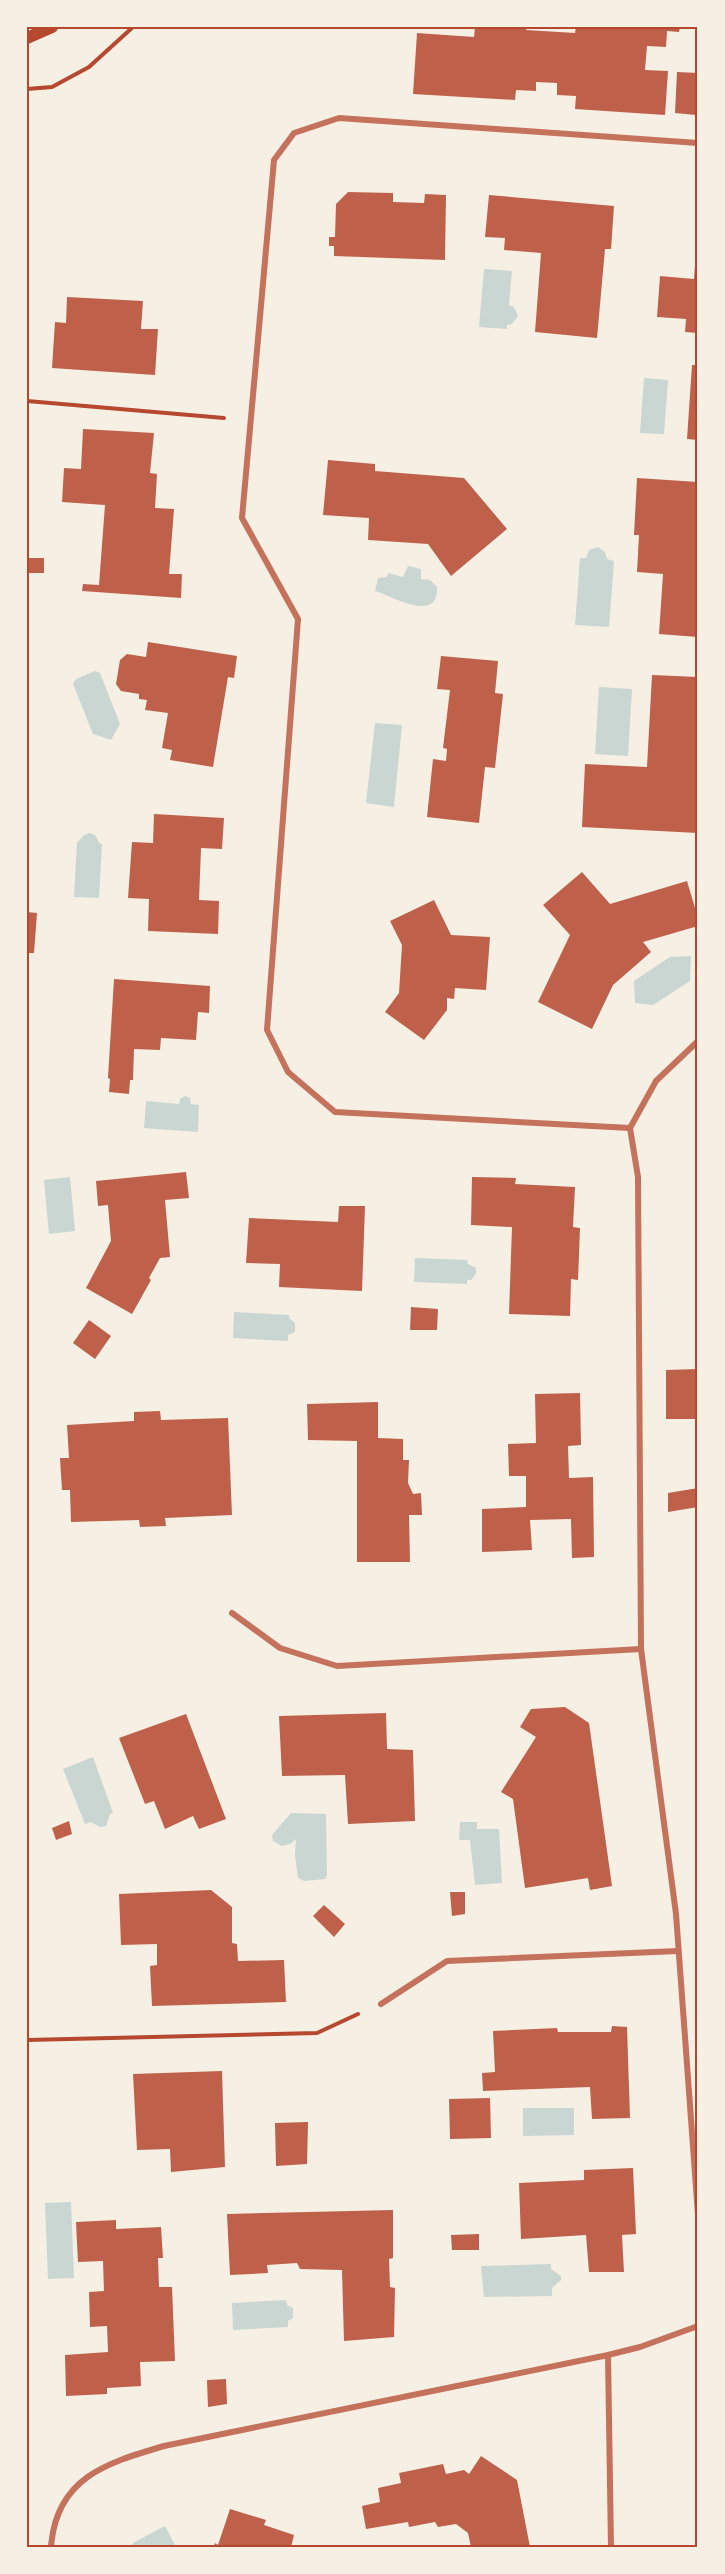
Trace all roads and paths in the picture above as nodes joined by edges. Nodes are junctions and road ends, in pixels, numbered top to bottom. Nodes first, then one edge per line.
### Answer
1 (52, 27) edge
2 (133, 27) edge
3 (27, 38) edge
4 (27, 88) edge
5 (698, 144) edge
6 (27, 401) edge
7 (250, 420) junction
8 (698, 1041) edge
9 (630, 1128) junction
10 (232, 1613) dead end
11 (641, 1649) junction
12 (678, 1951) junction
13 (381, 2004) joint
14 (27, 2040) edge
15 (698, 2215) edge
16 (698, 2326) edge
17 (608, 2355) junction
18 (51, 2547) edge
19 (611, 2547) edge

1 - 3 main road
2 - 4 path
5 - 7 street
6 - 7 path
7 - 9 street
8 - 9 street
9 - 11 street
10 - 11 street
11 - 12 street
12 - 13 street
12 - 15 street
13 - 14 path
16 - 17 street
17 - 18 street
17 - 19 street

